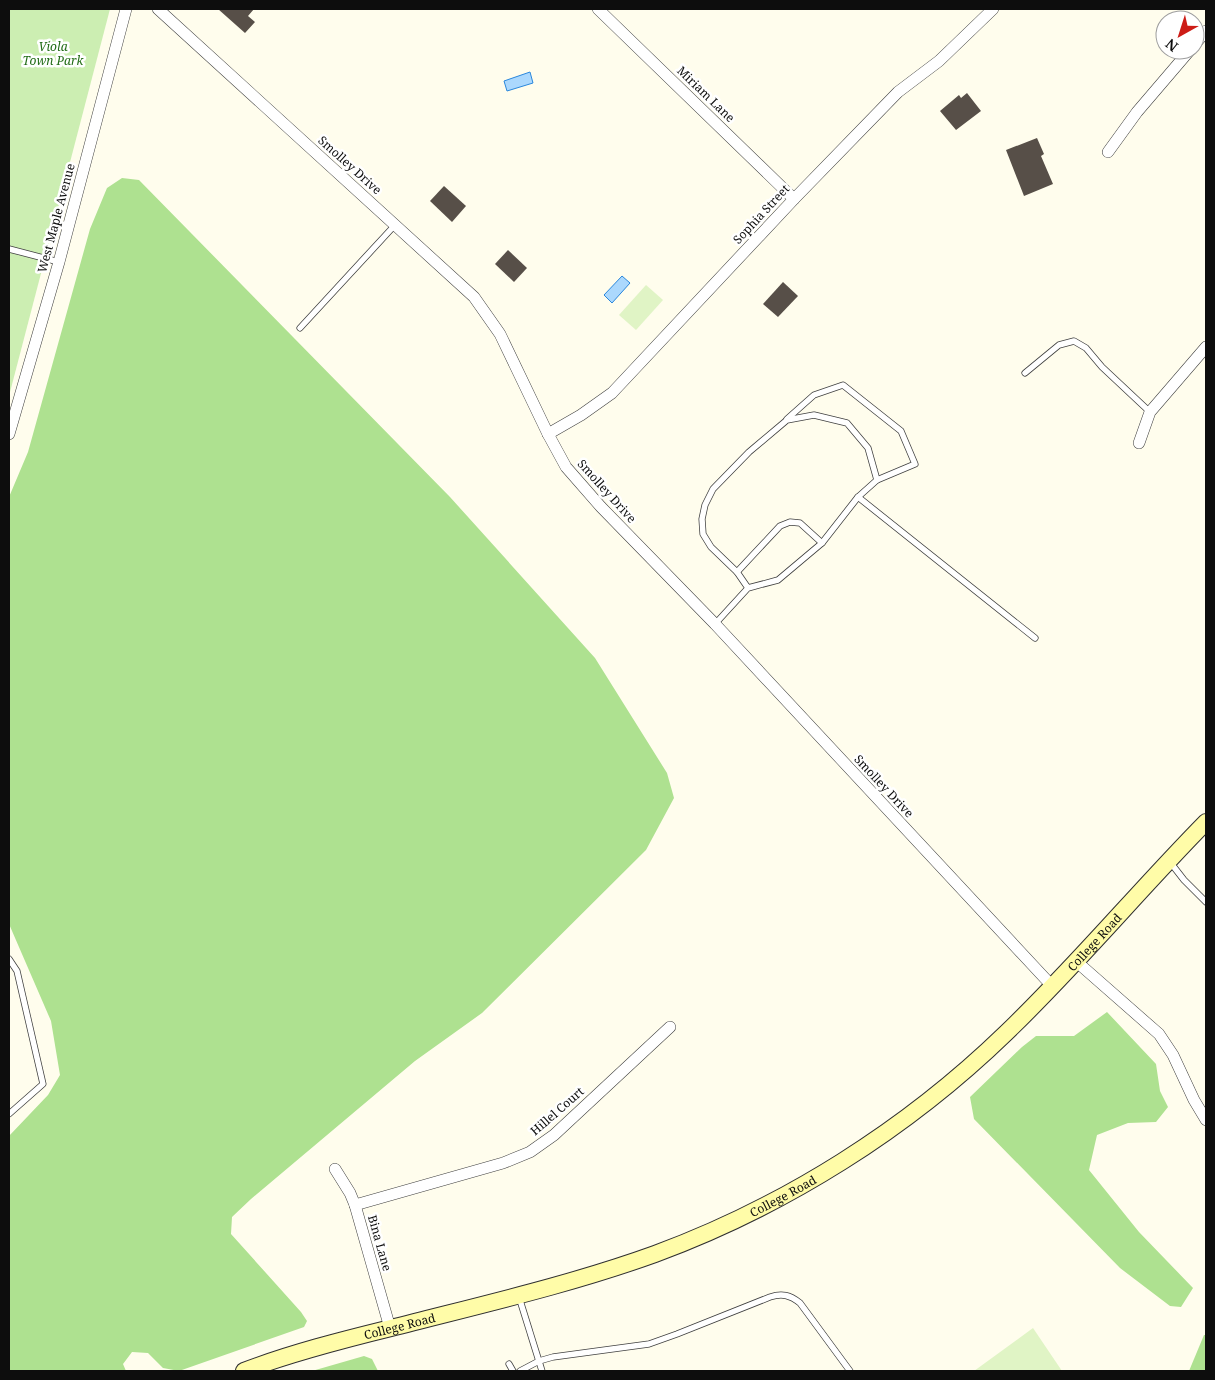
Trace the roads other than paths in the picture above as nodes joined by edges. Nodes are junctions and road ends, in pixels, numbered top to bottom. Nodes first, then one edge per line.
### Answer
1 (126, 9) edge
2 (158, 9) edge
3 (598, 9) edge
4 (994, 9) edge
5 (1181, 60) edge
6 (1108, 152) dead end
7 (794, 199) junction
8 (395, 225) junction
9 (9, 249) edge
10 (59, 262) junction
11 (300, 328) dead end
12 (1206, 347) edge
13 (1025, 373) dead end
14 (1150, 412) junction
15 (787, 420) junction
16 (9, 434) edge
17 (548, 434) junction
18 (1140, 443) dead end
19 (877, 480) junction
20 (858, 497) junction
21 (822, 542) junction
22 (737, 572) junction
23 (748, 588) junction
24 (715, 624) junction
25 (1035, 638) dead end
26 (1206, 822) edge
27 (1168, 860) junction
28 (1206, 902) edge
29 (9, 959) edge
30 (1076, 962) junction
31 (1052, 987) junction
32 (670, 1027) dead end
33 (9, 1114) edge
34 (1206, 1120) edge
35 (335, 1169) dead end
36 (354, 1205) junction
37 (519, 1295) junction
38 (390, 1328) junction
39 (539, 1361) junction
40 (509, 1364) dead end
41 (244, 1371) edge
42 (513, 1371) edge
43 (520, 1371) edge
44 (542, 1371) edge
45 (850, 1371) edge

1 - 10 street, West Maple Avenue
2 - 8 street, Smolley Drive
3 - 7 street, Miriam Lane
4 - 7 street, Sophia Street
5 - 6 street
7 - 17 street, Sophia Street
8 - 11 lane
8 - 17 street, Smolley Drive
9 - 10 lane
10 - 16 street, West Maple Avenue
12 - 14 street
13 - 14 lane
14 - 18 street
15 - 19 lane
15 - 19 lane
15 - 22 lane
17 - 24 street, Smolley Drive
19 - 20 lane
20 - 21 lane
20 - 25 lane
21 - 22 lane
21 - 23 lane
22 - 23 lane
23 - 24 lane
24 - 31 street, Smolley Drive
26 - 27 street, College Road
27 - 28 lane
27 - 30 street, College Road
29 - 33 lane
30 - 31 street, College Road
30 - 34 street
31 - 37 street, College Road
32 - 36 street, Hillel Court
35 - 36 street, Bina Lane
36 - 38 street, Bina Lane
37 - 38 street, College Road
37 - 39 lane
38 - 41 street, College Road
39 - 43 lane
39 - 44 lane
39 - 45 lane
40 - 42 lane

